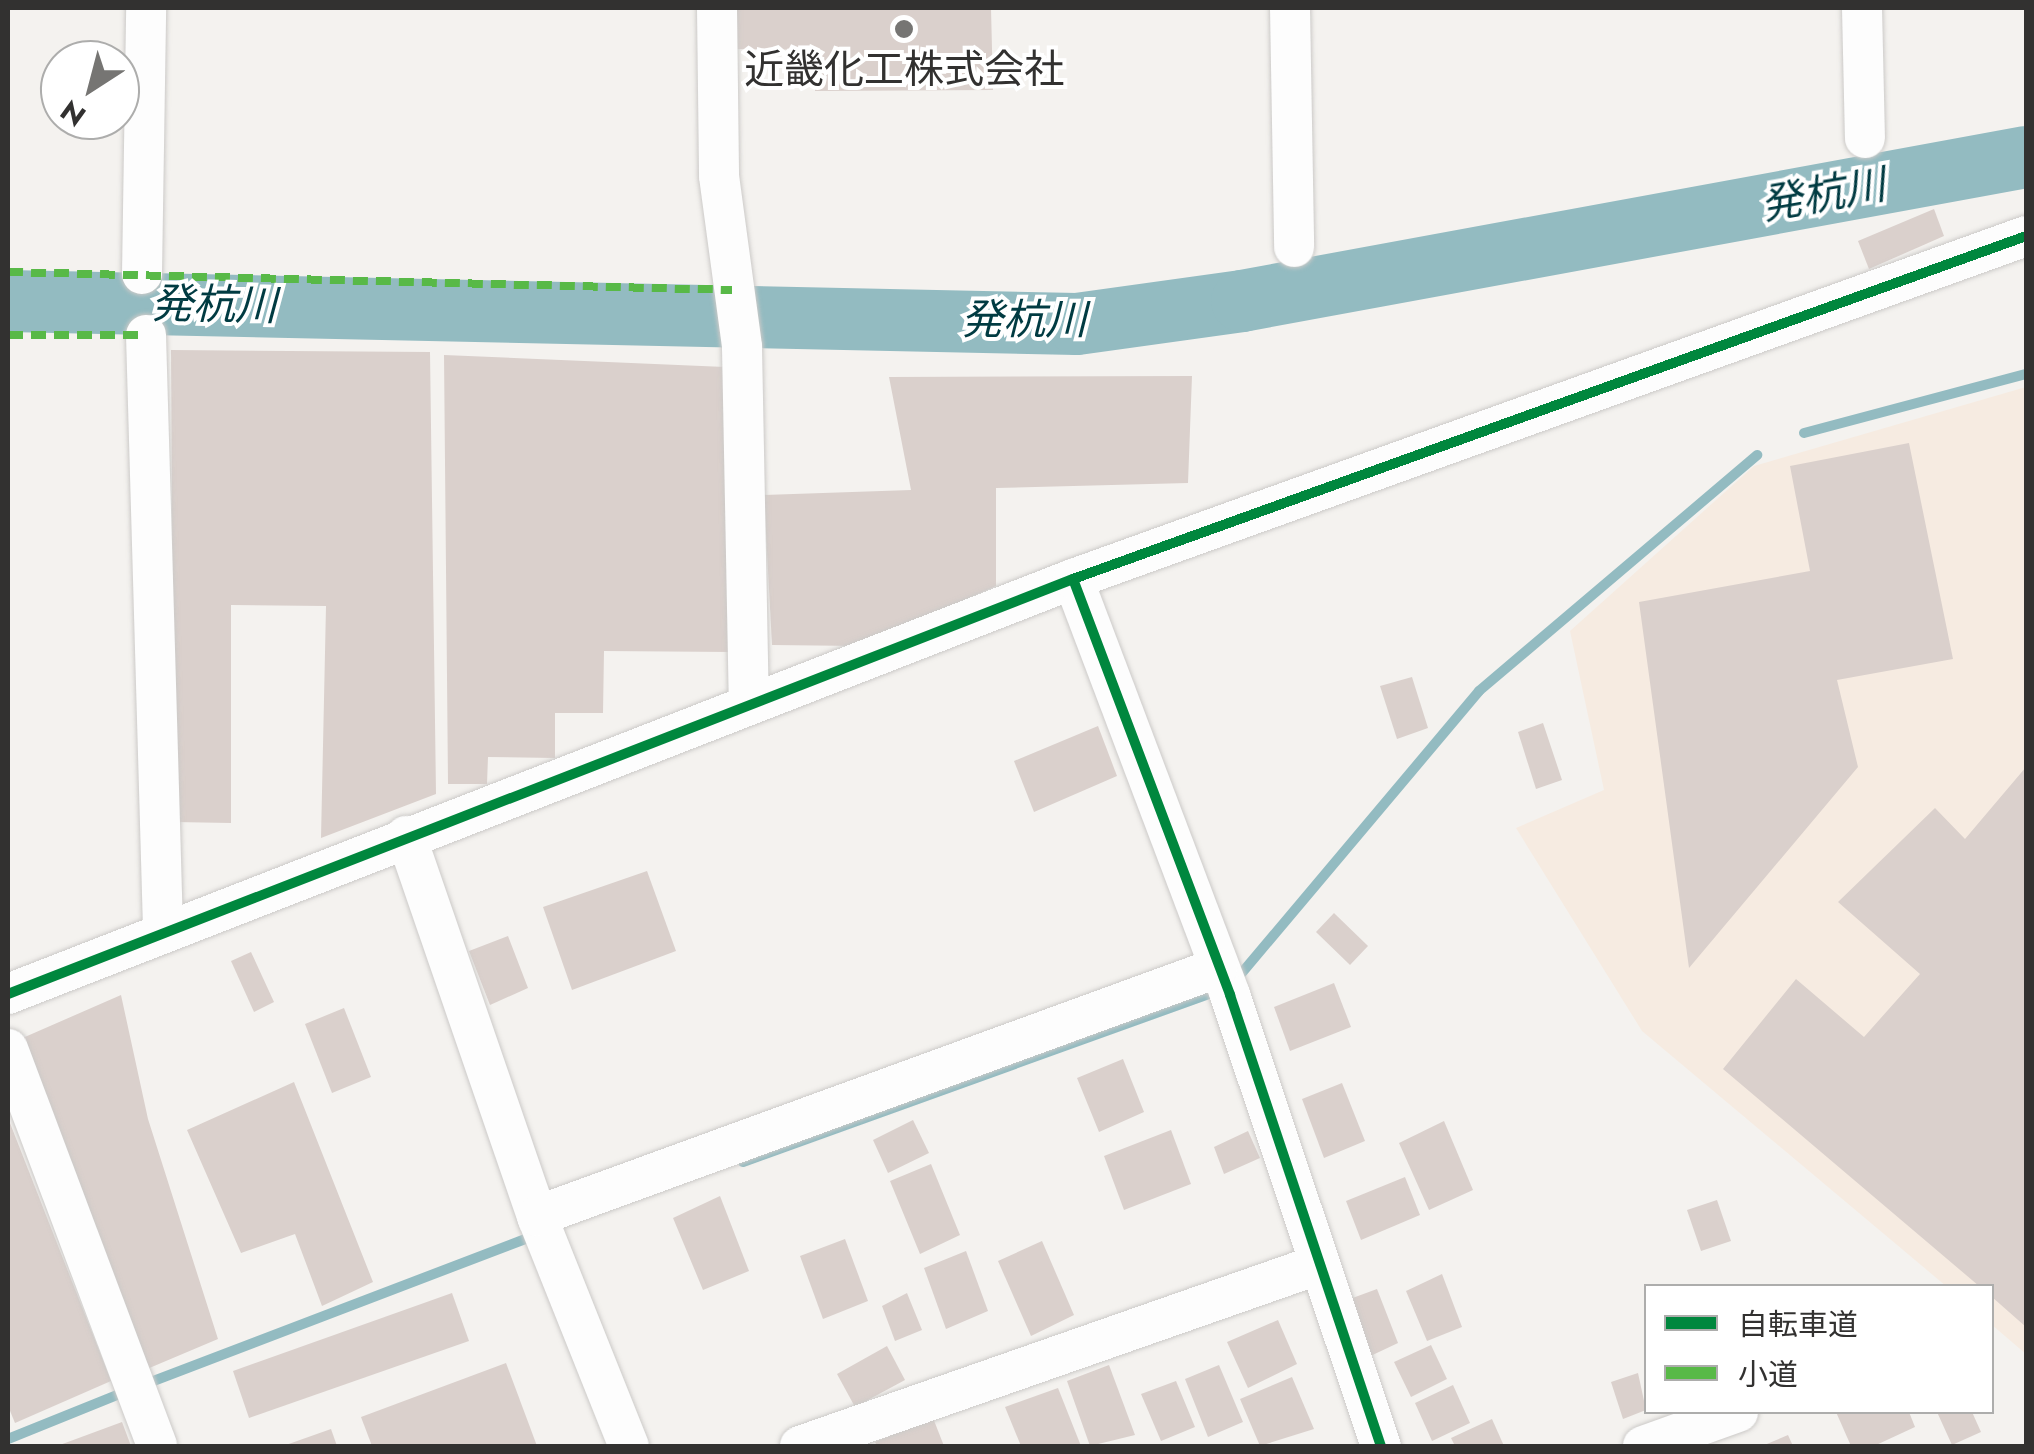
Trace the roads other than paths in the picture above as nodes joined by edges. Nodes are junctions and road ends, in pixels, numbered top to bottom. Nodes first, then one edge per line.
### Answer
1 (146, 8) edge
2 (717, 8) edge
3 (1290, 8) edge
4 (1862, 8) edge
5 (1865, 138) dead end
6 (2026, 236) edge
7 (1294, 247) dead end
8 (142, 274) dead end
9 (146, 335) dead end
10 (1073, 579) junction
11 (749, 704) junction
12 (406, 836) junction
13 (163, 930) junction
14 (1224, 982) junction
15 (8, 994) edge
16 (8, 1049) edge
17 (541, 1228) junction
18 (1320, 1264) junction
19 (1732, 1414) edge
20 (856, 1437) edge
21 (158, 1446) edge
22 (629, 1446) edge
23 (800, 1446) edge
24 (1381, 1446) edge
25 (1643, 1446) edge

1 - 8 street
2 - 11 street
3 - 7 street
4 - 5 street
6 - 10 street
9 - 13 street
10 - 11 street
10 - 14 street
11 - 12 street
12 - 13 street
12 - 17 street
13 - 15 street
14 - 17 street
14 - 18 street
16 - 21 street
17 - 22 street
18 - 20 street
18 - 24 street
19 - 25 street
20 - 23 street

